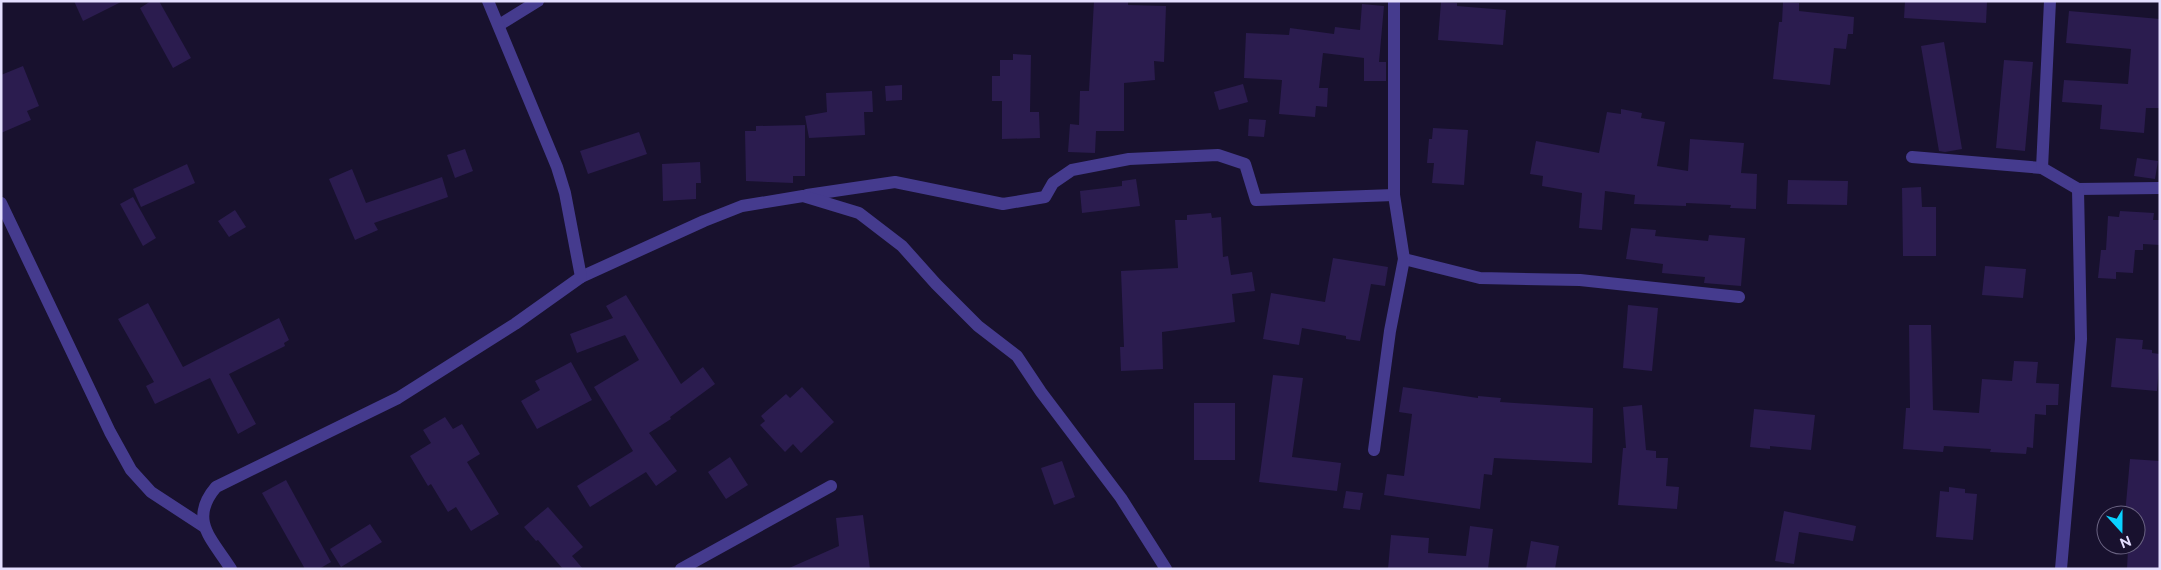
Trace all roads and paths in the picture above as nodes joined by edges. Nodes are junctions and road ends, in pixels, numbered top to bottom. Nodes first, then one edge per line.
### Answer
1 (488, 1) edge
2 (538, 1) edge
3 (1394, 1) edge
4 (2050, 1) edge
5 (499, 25) junction
6 (1912, 157) dead end
7 (2042, 168) junction
8 (2160, 188) edge
9 (2078, 189) junction
10 (1394, 195) junction
11 (802, 196) junction
12 (1, 203) edge
13 (1404, 258) junction
14 (580, 277) junction
15 (1739, 296) dead end
16 (1374, 450) dead end
17 (831, 486) dead end
18 (203, 526) junction
19 (231, 569) edge
20 (681, 569) edge
21 (1166, 569) edge
22 (2061, 569) edge

1 - 5 street
2 - 5 street
3 - 10 street
4 - 7 street
5 - 14 street
6 - 7 street
7 - 9 street
8 - 9 street
9 - 22 street
10 - 11 street
10 - 13 street
11 - 14 street
11 - 21 street
12 - 18 street
13 - 15 street
13 - 16 street
14 - 18 street
17 - 20 street
18 - 19 street

